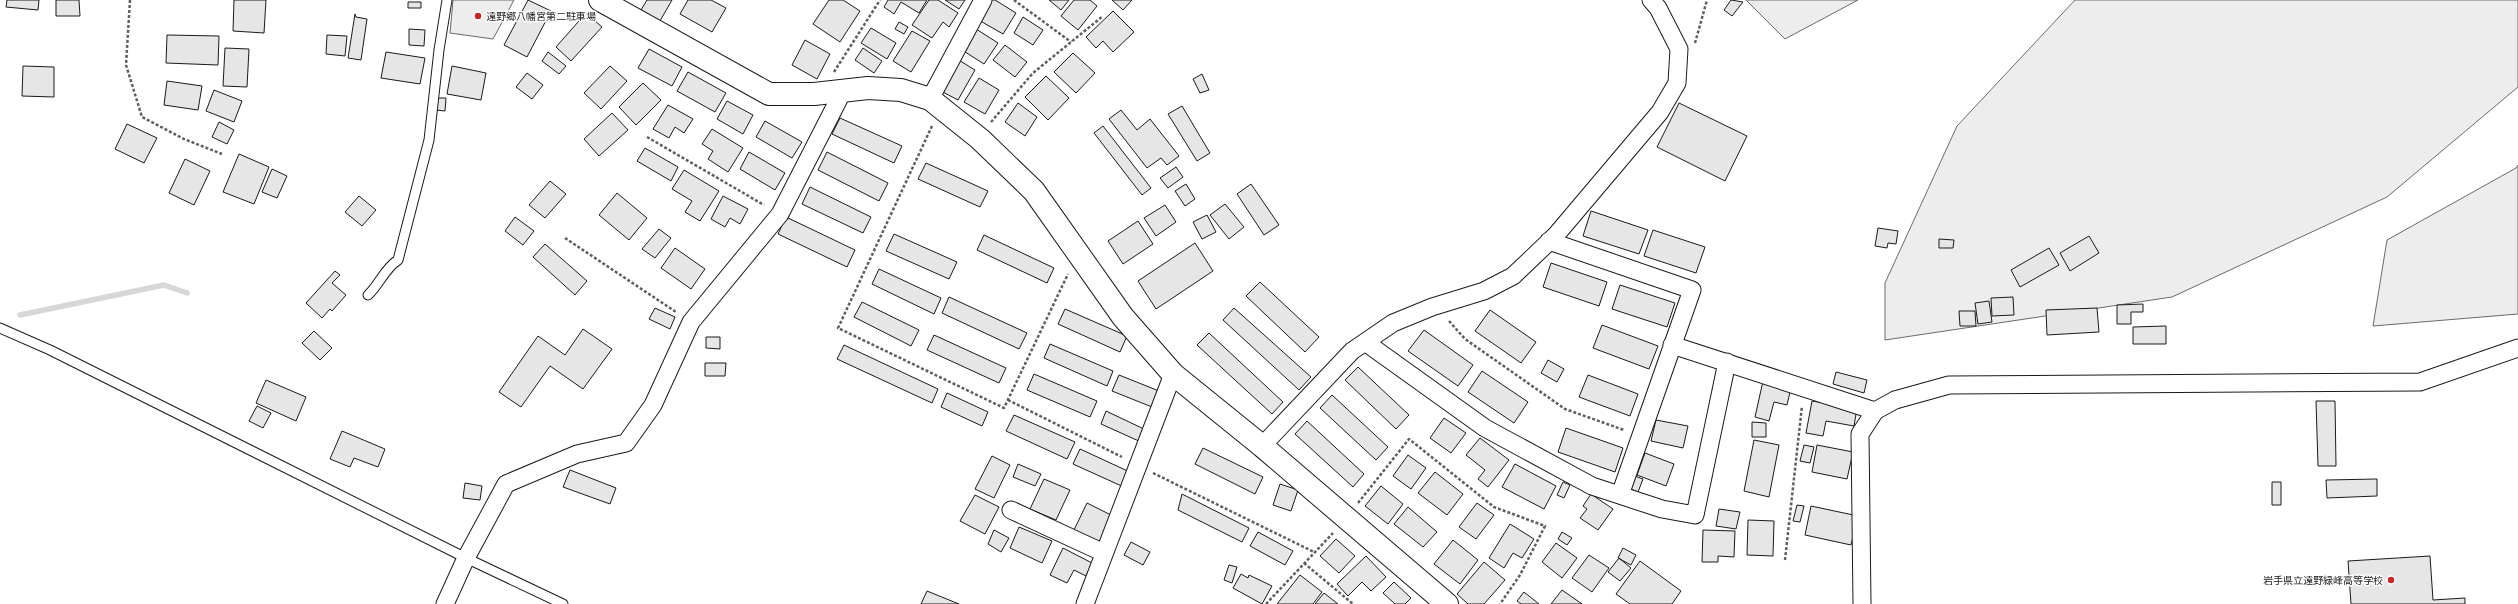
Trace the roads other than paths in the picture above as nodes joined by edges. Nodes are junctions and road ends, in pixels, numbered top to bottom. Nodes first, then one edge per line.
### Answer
1 (447, 0) edge
2 (600, 0) edge
3 (983, 0) edge
4 (1650, 0) edge
5 (844, 89) junction
6 (935, 103) junction
7 (1549, 241) junction
8 (368, 295) dead end
9 (0, 328) edge
10 (1365, 342) junction
11 (1672, 345) junction
12 (2518, 348) edge
13 (1727, 362) junction
14 (1173, 374) junction
15 (1875, 411) junction
16 (1262, 446) junction
17 (1620, 495) junction
18 (1012, 510) dead end
19 (1104, 553) junction
20 (466, 558) junction
21 (445, 604) edge
22 (563, 604) edge
23 (1085, 604) edge
24 (1447, 604) edge
25 (1862, 604) edge

1 - 8 lane
2 - 5 street
3 - 6 street
4 - 7 street
5 - 6 street
5 - 20 street
6 - 14 street
7 - 10 street
7 - 11 street
9 - 20 lane
10 - 16 street
10 - 17 street
11 - 13 street
11 - 17 street
12 - 15 street
13 - 15 street
13 - 17 street
14 - 16 street
14 - 19 street
15 - 25 street
16 - 24 street
18 - 19 street
19 - 23 street
20 - 21 street
20 - 22 lane

